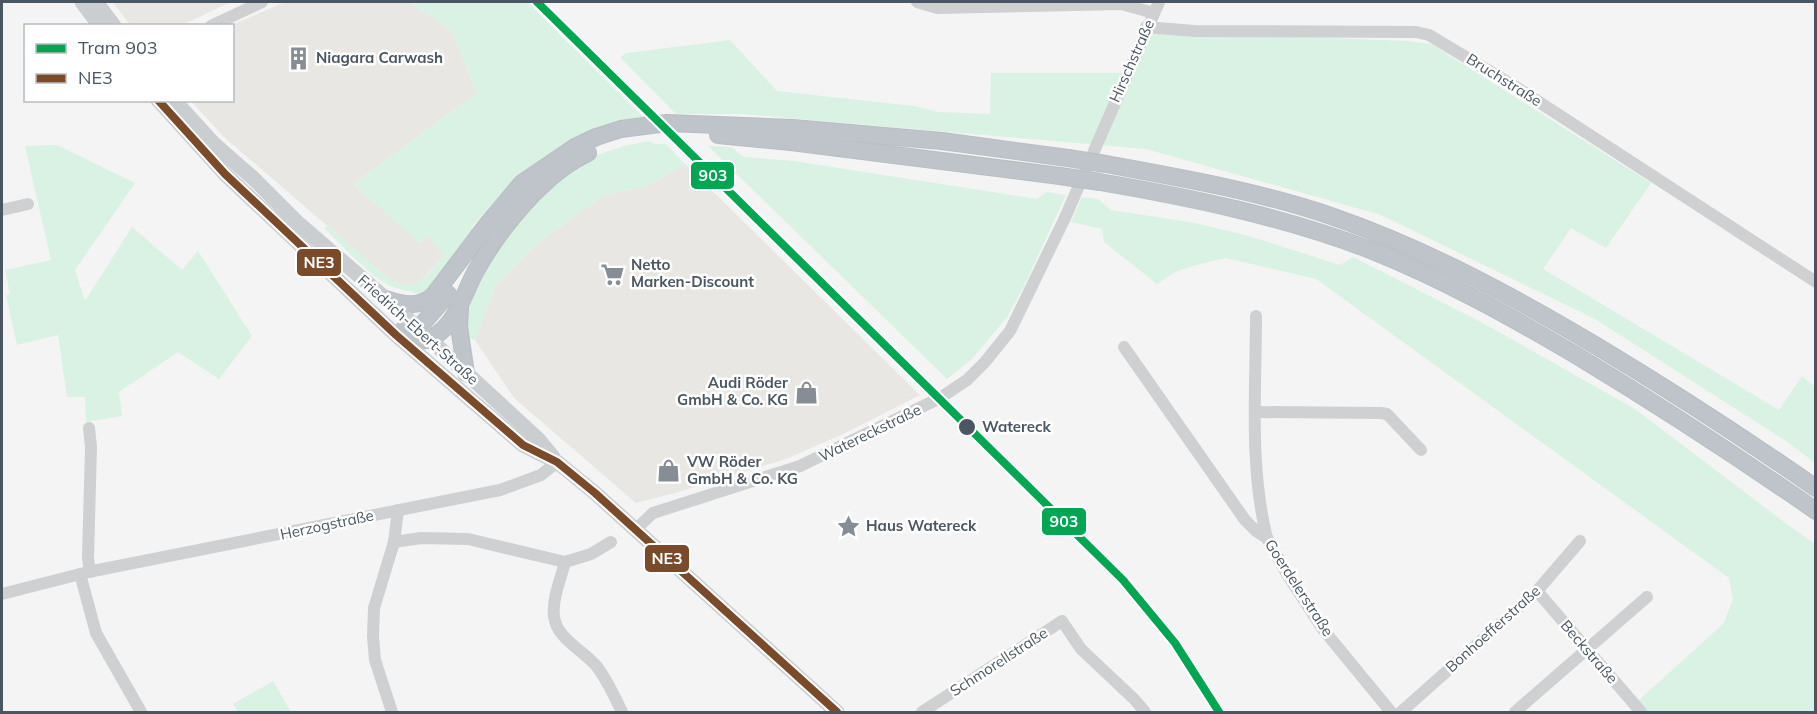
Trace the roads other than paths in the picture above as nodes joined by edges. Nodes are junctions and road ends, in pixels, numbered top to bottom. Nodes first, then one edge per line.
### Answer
1 (82, 2) edge
2 (96, 2) edge
3 (262, 2) edge
4 (917, 2) edge
5 (1156, 7) edge
6 (98, 24) edge
7 (112, 24) edge
8 (215, 24) edge
9 (1146, 27) junction
10 (160, 102) edge
11 (176, 102) edge
12 (1104, 125) joint
13 (696, 128) junction
14 (646, 130) junction
15 (557, 158) junction
16 (233, 182) junction
17 (28, 204) dead end
18 (2, 210) edge
19 (1815, 282) edge
20 (386, 299) junction
21 (460, 304) junction
22 (1256, 316) dead end
23 (416, 337) junction
24 (1124, 347) dead end
25 (466, 373) junction
26 (1255, 412) junction
27 (89, 428) dead end
28 (1421, 450) dead end
29 (557, 462) junction
30 (1815, 488) edge
31 (398, 510) junction
32 (1815, 511) edge
33 (636, 529) junction
34 (1267, 538) junction
35 (1580, 541) dead end
36 (394, 542) junction
37 (611, 542) dead end
38 (565, 562) junction
39 (85, 573) junction
40 (1537, 591) junction
41 (2, 594) edge
42 (1647, 597) dead end
43 (1587, 649) junction
44 (1638, 711) edge
45 (141, 712) edge
46 (392, 712) edge
47 (622, 712) edge
48 (837, 712) edge
49 (922, 712) edge
50 (1145, 712) edge
51 (1391, 712) edge
52 (1401, 712) edge
53 (1515, 712) edge

1 - 6 main road
2 - 7 main road
3 - 8 street
4 - 5 street
5 - 9 street, Hirschstraße
9 - 12 street, Hirschstraße
9 - 19 street, Bruchstraße
10 - 16 main road, Friedrich-Ebert-Straße
11 - 20 main road, Friedrich-Ebert-Straße
12 - 33 street, Watereckstraße
13 - 14 highway
13 - 30 highway, bridge
13 - 32 highway, bridge
14 - 15 highway
14 - 21 highway
15 - 20 highway
15 - 23 highway
16 - 23 main road, Friedrich-Ebert-Straße
16 - 23 main road, Friedrich-Ebert-Straße
17 - 18 street
20 - 23 main road, Friedrich-Ebert-Straße
21 - 23 highway
21 - 25 highway
22 - 26 street
23 - 25 main road, Friedrich-Ebert-Straße
23 - 29 main road, Friedrich-Ebert-Straße
24 - 34 street, Goerdelerstraße
25 - 29 main road, Friedrich-Ebert-Straße
26 - 28 street
26 - 34 street
27 - 39 street
29 - 31 street, Herzogstraße
29 - 33 main road, Friedrich-Ebert-Straße
31 - 36 street
31 - 39 street, Herzogstraße
33 - 48 main road, Friedrich-Ebert-Straße
34 - 51 street, Goerdelerstraße
35 - 40 street, Bonhoefferstraße
36 - 38 street
36 - 46 street
37 - 38 street
38 - 47 street
39 - 41 street, Herzogstraße
39 - 45 street
40 - 43 street, Beckstraße
40 - 52 street, Bonhoefferstraße
42 - 43 street
43 - 44 street, Beckstraße
43 - 53 street
49 - 50 street, Schmorellstraße

